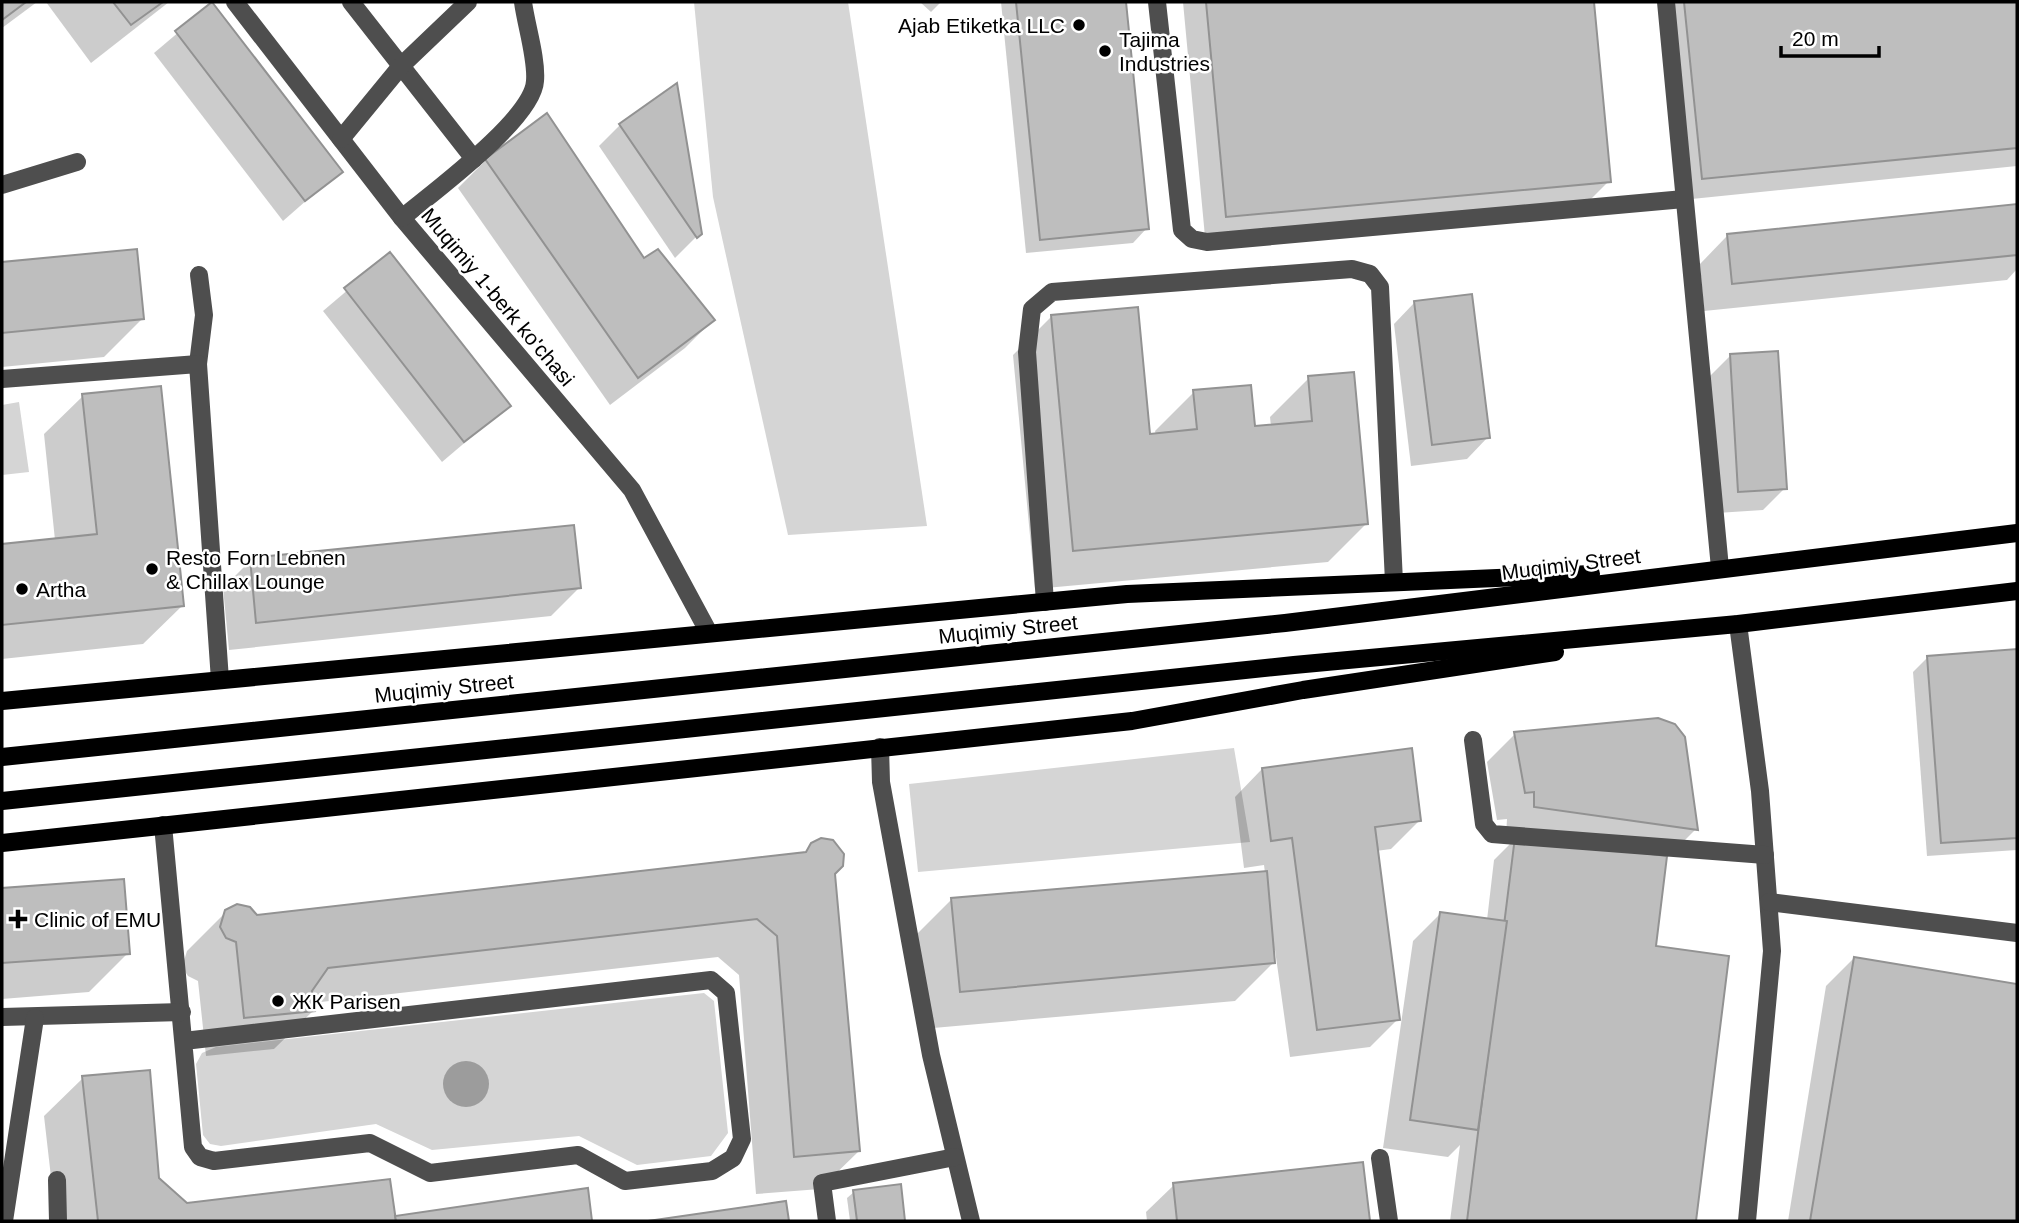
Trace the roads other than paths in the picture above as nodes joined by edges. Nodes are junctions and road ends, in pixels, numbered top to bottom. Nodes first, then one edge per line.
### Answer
1 (235, 2) edge
2 (351, 2) edge
3 (468, 2) edge
4 (523, 2) edge
5 (1157, 2) edge
6 (1665, 2) edge
7 (401, 66) junction
8 (341, 139) junction
9 (474, 159) junction
10 (77, 162) dead end
11 (2, 185) edge
12 (1684, 199) junction
13 (402, 218) junction
14 (199, 275) dead end
15 (198, 364) junction
16 (2, 379) edge
17 (2017, 533) edge
18 (1720, 568) junction
19 (1394, 582) junction
20 (2017, 591) edge
21 (1045, 602) junction
22 (1738, 624) junction
23 (709, 633) junction
24 (220, 680) junction
25 (2, 701) edge
26 (1473, 740) dead end
27 (880, 747) junction
28 (2, 757) edge
29 (2, 801) edge
30 (163, 825) junction
31 (2, 843) edge
32 (1765, 855) junction
33 (1769, 902) junction
34 (2017, 933) edge
35 (182, 1012) junction
36 (2, 1017) edge
37 (35, 1018) junction
38 (184, 1041) junction
39 (955, 1157) junction
40 (1380, 1158) dead end
41 (57, 1180) dead end
42 (4, 1221) edge
43 (58, 1221) edge
44 (827, 1221) edge
45 (971, 1221) edge
46 (1389, 1221) edge
47 (1747, 1221) edge

1 - 8 lane, Muqimiy 1-berk ko'chasi
2 - 7 lane
3 - 7 lane
4 - 9 lane
5 - 12 lane
6 - 12 lane
7 - 8 lane
7 - 9 lane
8 - 13 lane, Muqimiy 1-berk ko'chasi
9 - 13 lane
10 - 11 lane
12 - 18 lane
13 - 23 lane, Muqimiy 1-berk ko'chasi
14 - 15 lane
15 - 16 lane
15 - 24 lane
17 - 18 main road, Muqimiy Street
18 - 19 main road
18 - 28 main road, Muqimiy Street
19 - 21 main road
19 - 21 lane
20 - 22 main road
21 - 23 main road
22 - 27 main road
22 - 29 main road
22 - 32 lane
23 - 24 main road
24 - 25 main road
26 - 32 lane
27 - 30 main road
27 - 39 lane
30 - 31 main road
30 - 35 lane
32 - 33 lane
33 - 34 lane
33 - 47 lane
35 - 37 lane
35 - 38 lane
36 - 37 lane
37 - 42 lane
38 - 38 lane
39 - 44 lane
39 - 45 lane
40 - 46 lane
41 - 43 lane

